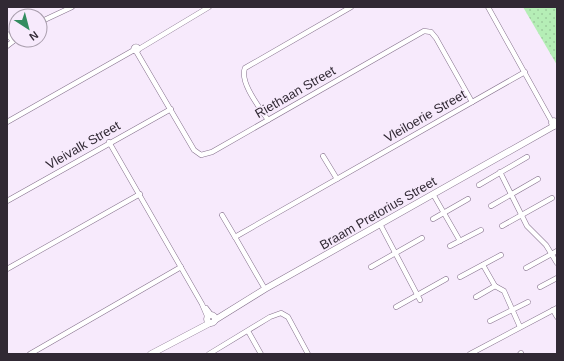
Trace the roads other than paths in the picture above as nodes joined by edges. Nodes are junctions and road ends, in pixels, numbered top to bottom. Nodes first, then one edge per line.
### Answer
1 (72, 7) edge
2 (209, 7) edge
3 (351, 7) edge
4 (488, 7) edge
5 (48, 18) edge
6 (136, 49) junction
7 (524, 72) junction
8 (472, 102) junction
9 (171, 109) junction
10 (268, 120) junction
11 (7, 122) edge
12 (555, 123) edge
13 (109, 142) junction
14 (323, 156) dead end
15 (528, 157) dead end
16 (500, 172) junction
17 (538, 178) dead end
18 (337, 179) junction
19 (479, 185) dead end
20 (140, 194) junction
21 (433, 194) junction
22 (511, 194) junction
23 (552, 198) dead end
24 (468, 200) dead end
25 (7, 201) edge
26 (491, 206) dead end
27 (444, 213) junction
28 (222, 215) dead end
29 (522, 215) junction
30 (433, 219) dead end
31 (380, 224) junction
32 (502, 226) dead end
33 (481, 230) dead end
34 (235, 237) junction
35 (422, 238) dead end
36 (460, 241) junction
37 (450, 246) dead end
38 (394, 253) junction
39 (555, 253) edge
40 (501, 255) dead end
41 (557, 263) edge
42 (483, 265) junction
43 (182, 267) junction
44 (371, 267) dead end
45 (526, 268) dead end
46 (7, 269) edge
47 (460, 276) dead end
48 (557, 278) edge
49 (446, 279) dead end
50 (495, 286) junction
51 (540, 287) dead end
52 (265, 290) junction
53 (417, 295) junction
54 (476, 297) dead end
55 (420, 300) dead end
56 (528, 302) dead end
57 (396, 307) dead end
58 (555, 309) edge
59 (512, 310) junction
60 (557, 317) edge
61 (211, 319) junction
62 (490, 321) dead end
63 (520, 327) junction
64 (248, 331) junction
65 (162, 351) edge
66 (30, 354) edge
67 (151, 354) edge
68 (209, 354) edge
69 (261, 354) edge
70 (308, 354) edge
71 (470, 354) edge

1 - 5 street
2 - 6 street
3 - 10 street
4 - 7 street
6 - 9 street, Riethaan Street
6 - 11 street
7 - 8 street, Vleiloerie Street
7 - 12 street
8 - 10 street, Riethaan Street
8 - 18 street, Vleiloerie Street
9 - 10 street, Riethaan Street
9 - 13 street, Vleivalk Street
12 - 21 street, Braam Pretorius Street
13 - 20 street
13 - 25 street, Vleivalk Street
14 - 18 street
15 - 16 street
16 - 19 street
16 - 22 street
17 - 22 street
18 - 34 street, Vleiloerie Street
20 - 43 street
20 - 46 street
21 - 27 street
21 - 31 street, Braam Pretorius Street
22 - 26 street
22 - 29 street
23 - 29 street
24 - 27 street
27 - 30 street
27 - 36 street
28 - 34 street
29 - 32 street
29 - 39 street
31 - 38 street
31 - 52 street, Braam Pretorius Street
33 - 36 street
34 - 52 street
35 - 38 street
36 - 37 street
38 - 44 street
38 - 53 street
39 - 41 street
39 - 45 street
40 - 42 street
42 - 47 street
42 - 50 street
43 - 61 street
43 - 66 street
48 - 51 street
49 - 53 street
50 - 54 street
50 - 59 street
52 - 61 street, Braam Pretorius Street
53 - 55 street
53 - 57 street
56 - 59 street
58 - 60 street
58 - 63 street
59 - 62 street
59 - 63 street
61 - 65 street, Braam Pretorius Street
63 - 71 street
64 - 68 street
64 - 69 street
64 - 70 street
65 - 67 street, Braam Pretorius Street

